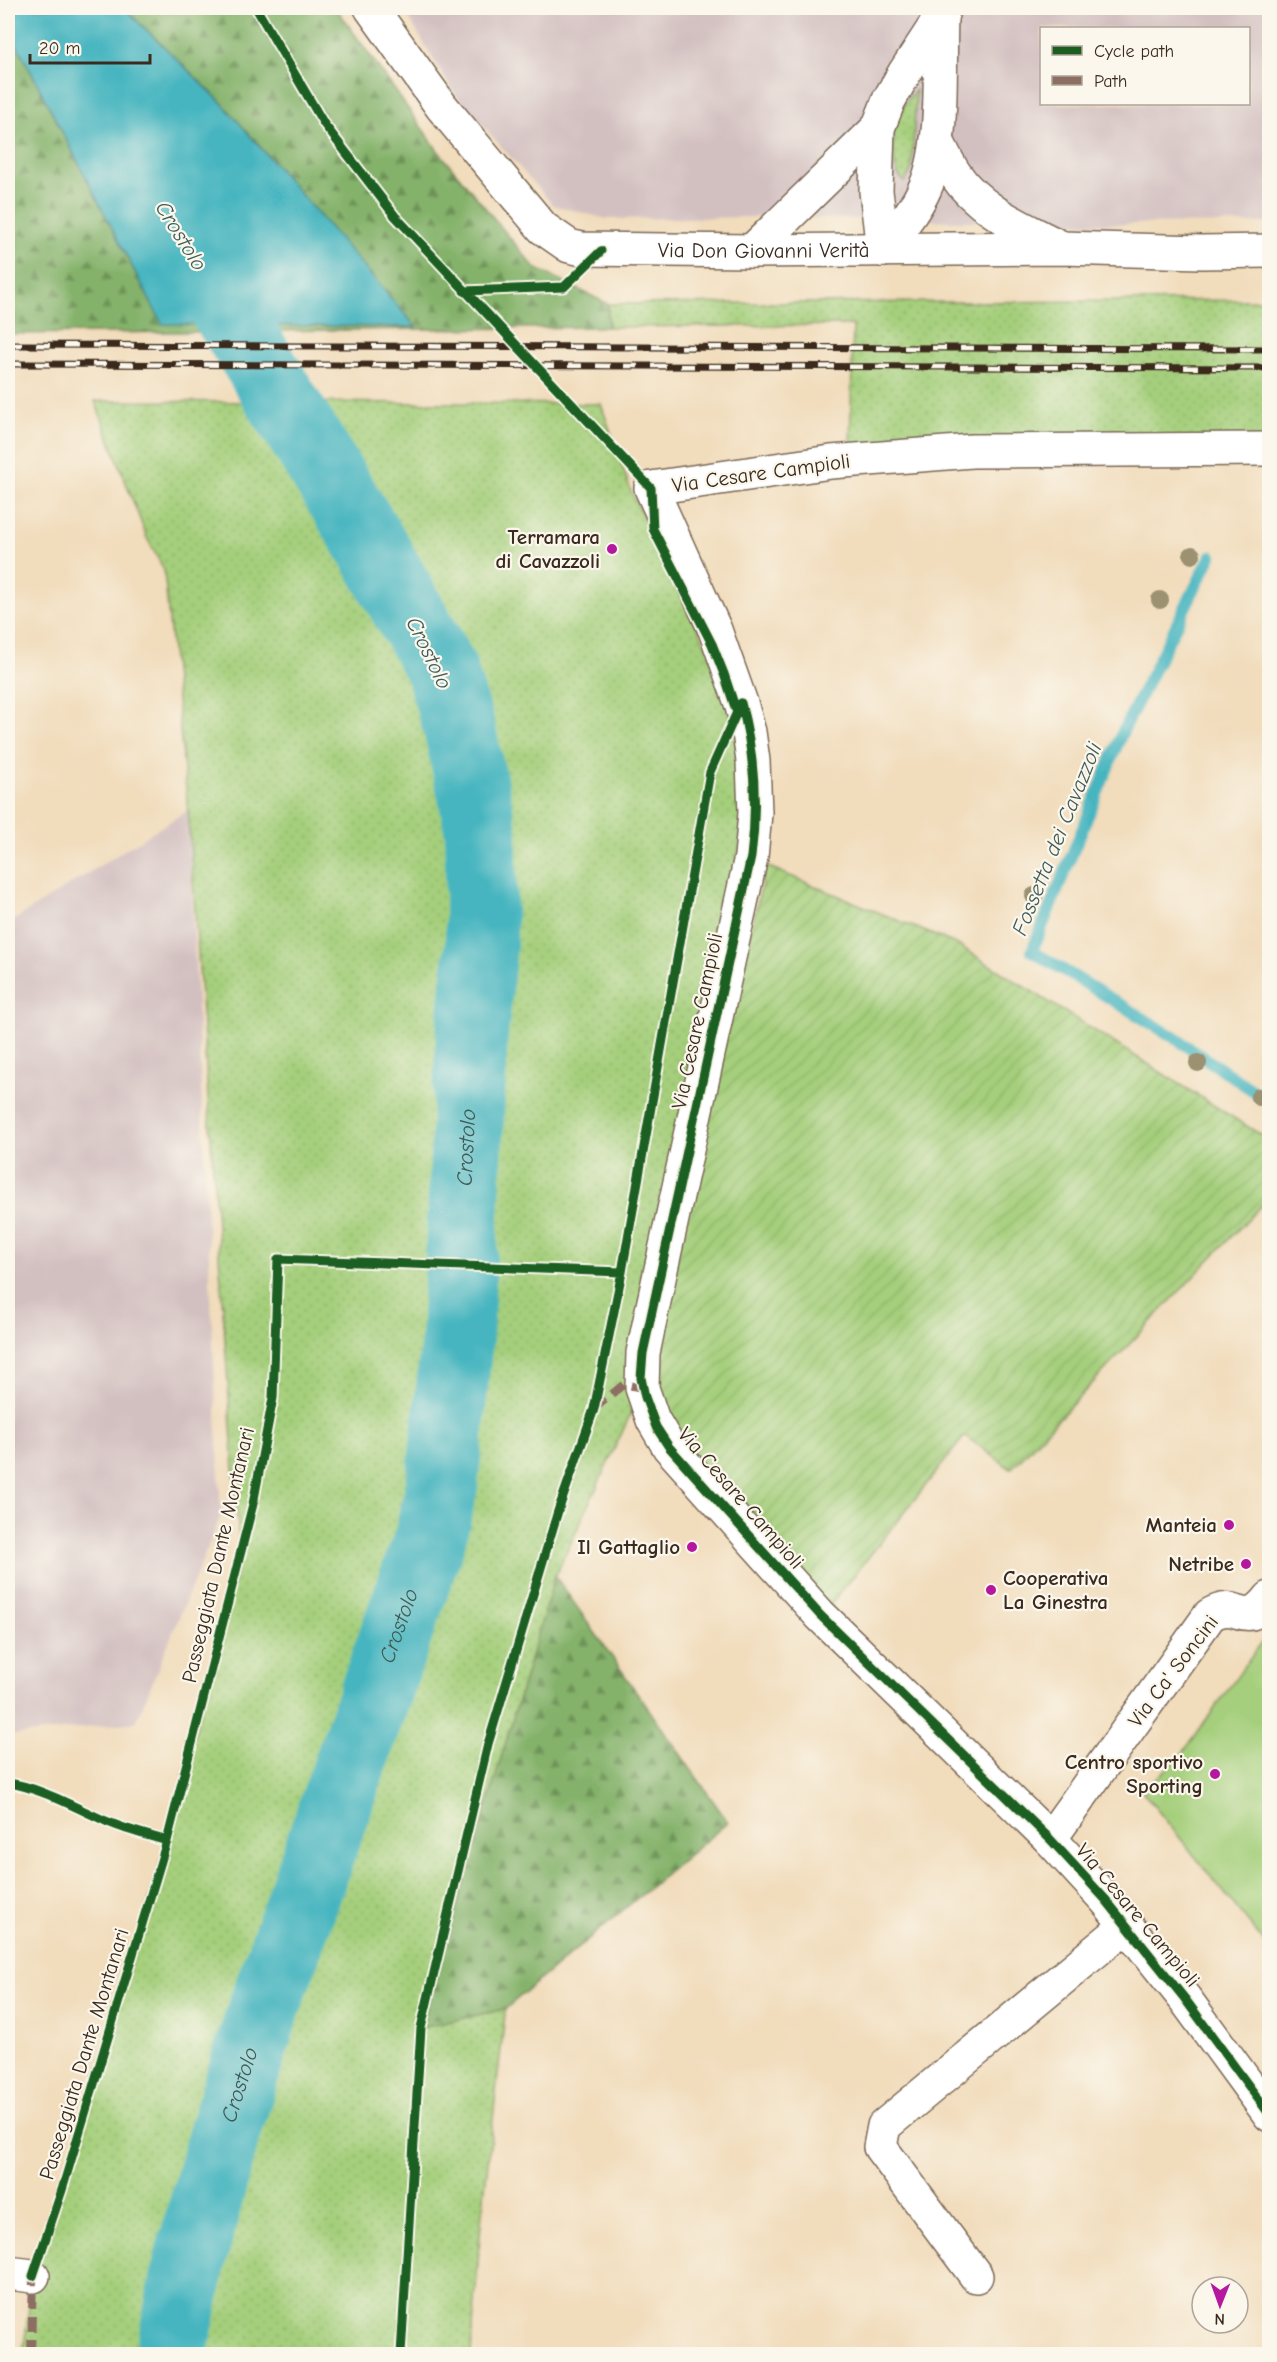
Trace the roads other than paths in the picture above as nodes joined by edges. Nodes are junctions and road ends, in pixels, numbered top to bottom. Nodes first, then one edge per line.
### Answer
1 (371, 8) edge
2 (942, 12) edge
3 (878, 128) junction
4 (937, 141) junction
5 (1062, 248) junction
6 (883, 250) junction
7 (752, 251) junction
8 (1269, 251) edge
9 (1269, 449) edge
10 (1269, 1598) edge
11 (1050, 1839) junction
12 (1126, 1926) junction
13 (1269, 2115) edge
14 (976, 2276) dead end

1 - 7 street, Via Don Giovanni Verità
2 - 3 street
2 - 4 street
3 - 6 street
3 - 7 street
4 - 5 street
4 - 6 street
5 - 6 street, Via Don Giovanni Verità
5 - 8 street, Via Don Giovanni Verità
6 - 7 street, Via Don Giovanni Verità
9 - 11 street, Via Cesare Campioli
10 - 11 street, Via Ca' Soncini
11 - 12 street, Via Cesare Campioli
12 - 13 street, Via Cesare Campioli
12 - 14 street, Via Cesare Campioli

